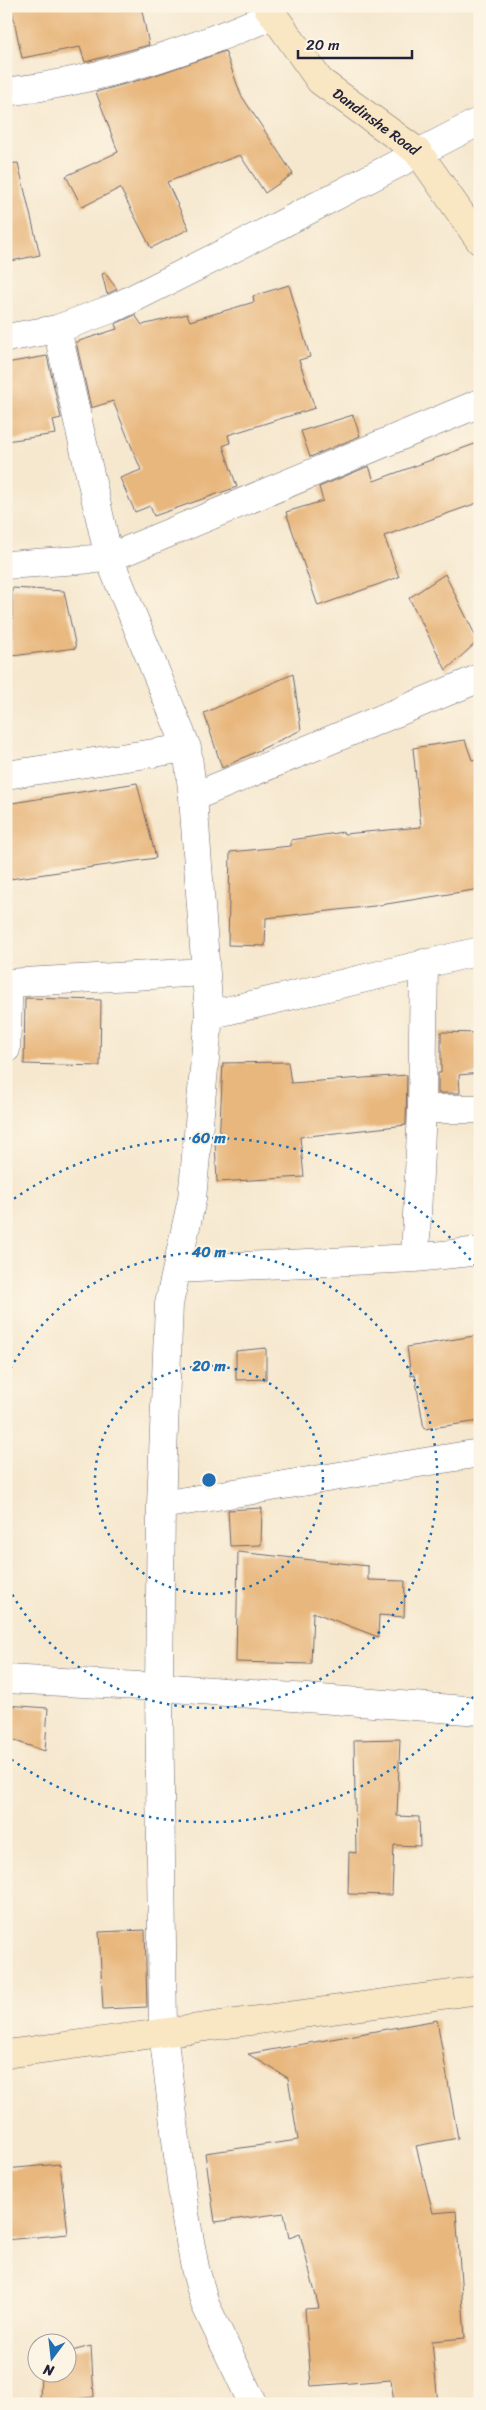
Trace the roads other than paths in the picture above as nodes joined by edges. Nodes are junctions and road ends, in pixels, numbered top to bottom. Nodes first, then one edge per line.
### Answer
1 (270, 11) edge
2 (6, 92) edge
3 (480, 121) edge
4 (418, 152) junction
5 (480, 241) edge
6 (57, 329) junction
7 (6, 338) edge
8 (480, 403) edge
9 (109, 558) junction
10 (6, 565) edge
11 (480, 678) edge
12 (187, 748) junction
13 (6, 775) edge
14 (193, 797) junction
15 (480, 951) edge
16 (424, 963) junction
17 (205, 972) junction
18 (8, 983) edge
19 (209, 1015) junction
20 (6, 1049) edge
21 (422, 1109) junction
22 (480, 1109) edge
23 (480, 1251) edge
24 (415, 1258) junction
25 (177, 1269) junction
26 (480, 1453) edge
27 (161, 1505) junction
28 (6, 1680) edge
29 (158, 1687) junction
30 (480, 1711) edge
31 (480, 1991) edge
32 (163, 2032) junction
33 (6, 2054) edge
34 (253, 2404) edge

1 - 2 street
1 - 4 street, Dandinshe Road
3 - 4 street
4 - 5 street, Dandinshe Road
4 - 6 street
6 - 7 street
6 - 9 street
8 - 9 street
9 - 10 street
9 - 12 street
11 - 14 street
12 - 13 street
12 - 14 street
14 - 17 street
15 - 16 street
16 - 19 street
16 - 21 street
17 - 18 street
17 - 19 street
18 - 20 street
19 - 25 street
21 - 22 street
21 - 24 street
23 - 24 street
24 - 25 street
25 - 27 street
26 - 27 street
27 - 29 street
28 - 29 street
29 - 30 street
29 - 32 street
31 - 32 street
32 - 33 street
32 - 34 street

